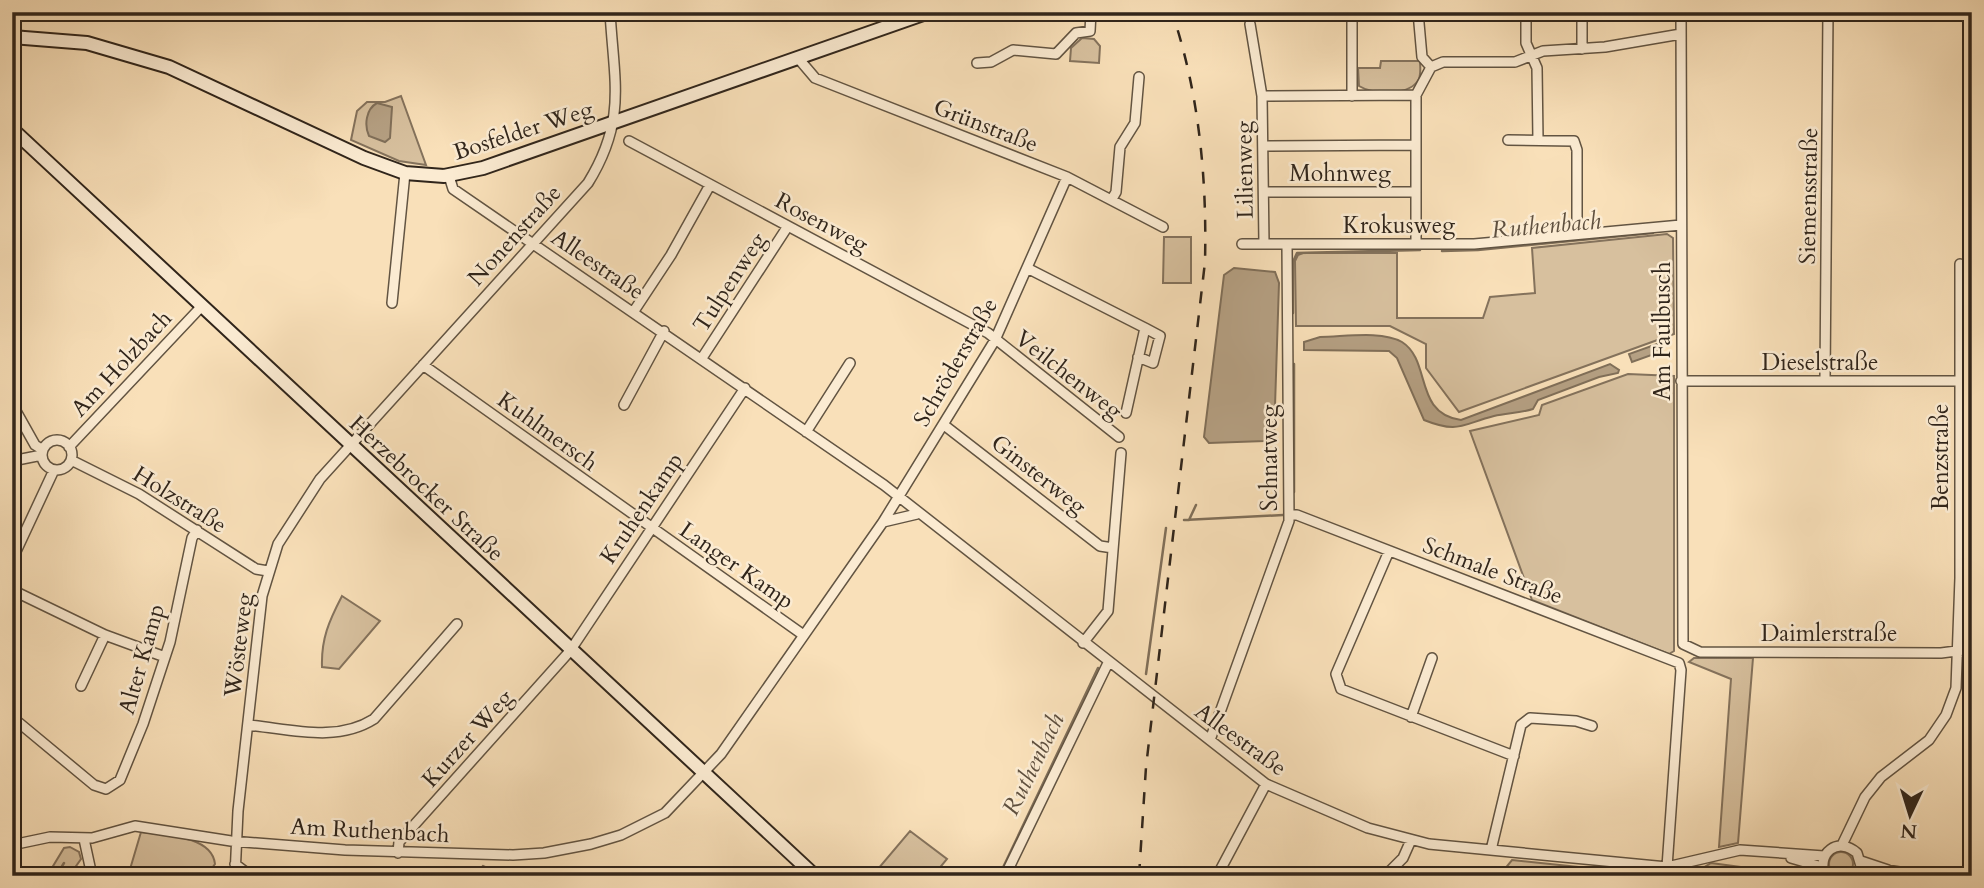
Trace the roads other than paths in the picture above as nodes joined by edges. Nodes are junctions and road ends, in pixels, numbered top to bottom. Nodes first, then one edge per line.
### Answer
1 (610, 12) edge
2 (1091, 12) edge
3 (1352, 12) edge
4 (1418, 12) edge
5 (1526, 12) edge
6 (1582, 12) edge
7 (1681, 12) edge
8 (1828, 12) edge
9 (920, 14) edge
10 (1250, 24) dead end
11 (1681, 34) junction
12 (12, 37) edge
13 (1582, 49) junction
14 (1531, 56) junction
15 (798, 58) junction
16 (977, 63) dead end
17 (1431, 67) junction
18 (1139, 77) dead end
19 (1416, 95) junction
20 (1262, 96) junction
21 (1352, 96) junction
22 (614, 123) junction
23 (12, 129) edge
24 (1508, 140) dead end
25 (1538, 140) junction
26 (629, 141) dead end
27 (1416, 145) junction
28 (1264, 146) junction
29 (405, 173) junction
30 (449, 176) junction
31 (1067, 177) junction
32 (710, 185) junction
33 (1264, 192) junction
34 (1416, 192) junction
35 (1112, 199) junction
36 (1681, 225) junction
37 (788, 226) junction
38 (1163, 227) dead end
39 (1577, 234) junction
40 (533, 243) junction
41 (1242, 244) dead end
42 (1264, 244) junction
43 (1287, 244) junction
44 (1416, 244) junction
45 (1960, 264) dead end
46 (1027, 268) junction
47 (392, 303) dead end
48 (201, 307) junction
49 (634, 311) junction
50 (1145, 328) junction
51 (664, 331) junction
52 (995, 340) junction
53 (1138, 357) junction
54 (702, 358) junction
55 (850, 363) dead end
56 (423, 365) junction
57 (1825, 380) junction
58 (1681, 381) junction
59 (1959, 381) junction
60 (745, 388) junction
61 (12, 404) edge
62 (624, 405) dead end
63 (1126, 413) dead end
64 (943, 425) junction
65 (806, 432) junction
66 (1119, 437) dead end
67 (351, 445) junction
68 (69, 447) junction
69 (43, 452) junction
70 (1121, 453) dead end
71 (71, 460) junction
72 (12, 461) edge
73 (54, 470) junction
74 (897, 497) junction
75 (917, 514) junction
76 (1289, 515) junction
77 (883, 522) junction
78 (650, 529) junction
79 (197, 530) junction
80 (1113, 548) junction
81 (1389, 551) junction
82 (12, 560) edge
83 (268, 571) junction
84 (12, 590) edge
85 (457, 624) dead end
86 (803, 634) junction
87 (105, 635) junction
88 (1083, 643) junction
89 (1687, 648) joint
90 (1972, 649) edge
91 (1959, 650) junction
92 (570, 651) junction
93 (165, 657) junction
94 (1432, 658) dead end
95 (1108, 663) junction
96 (81, 686) dead end
97 (12, 717) edge
98 (1411, 717) junction
99 (248, 725) junction
100 (1592, 726) dead end
101 (1210, 740) junction
102 (1514, 756) junction
103 (706, 773) junction
104 (1266, 784) junction
105 (84, 839) junction
106 (1411, 840) junction
107 (236, 841) junction
108 (12, 845) edge
109 (1847, 846) junction
110 (1491, 850) junction
111 (398, 853) junction
112 (1779, 855) junction
113 (1824, 856) junction
114 (1861, 861) junction
115 (235, 864) junction
116 (1667, 867) junction
117 (1824, 871) edge
118 (1893, 872) junction
119 (1858, 874) edge
120 (92, 876) edge
121 (235, 876) edge
122 (251, 876) edge
123 (815, 876) edge
124 (1005, 876) edge
125 (1217, 876) edge
126 (1385, 876) edge
127 (1924, 876) edge

1 - 22 street, Nonenstraße
2 - 16 street
3 - 21 street
4 - 17 street
5 - 14 street
6 - 13 street
7 - 11 street, Am Faulbusch
8 - 57 street, Siemensstraße
9 - 15 main road, Bosfelder Weg
10 - 20 street, Lilienweg
11 - 13 street
11 - 36 street, Am Faulbusch
12 - 29 main road, Bosfelder Weg
13 - 14 street
14 - 17 street
14 - 25 street
15 - 22 main road, Bosfelder Weg
15 - 31 street, Grünstraße
17 - 19 street
18 - 35 street
19 - 21 street, Lilienweg
19 - 27 street
20 - 21 street, Lilienweg
20 - 28 street, Lilienweg
22 - 30 main road, Bosfelder Weg
22 - 40 street, Nonenstraße
23 - 48 main road, Herzebrocker Straße
24 - 25 street
25 - 39 street
26 - 32 street, Rosenweg
27 - 28 street
27 - 34 street
28 - 33 street, Lilienweg
29 - 30 main road, Bosfelder Weg
29 - 47 street
30 - 40 street, Alleestraße
31 - 35 street, Grünstraße
31 - 46 street, Schröderstraße
32 - 37 street, Rosenweg
32 - 49 street
33 - 34 street, Mohnweg
33 - 42 street, Lilienweg
34 - 44 street
35 - 38 street, Grünstraße
36 - 39 street, Krokusweg
36 - 58 street, Am Faulbusch
37 - 52 street, Rosenweg
37 - 54 street, Tulpenweg
39 - 44 street, Krokusweg
40 - 49 street, Alleestraße
40 - 56 street, Nonenstraße
41 - 42 street, Krokusweg
42 - 43 street, Krokusweg
43 - 44 street, Krokusweg
43 - 76 street, Schnatweg
45 - 59 street, Benzstraße
46 - 50 street
46 - 52 street, Schröderstraße
48 - 67 main road, Herzebrocker Straße
48 - 68 street, Am Holzbach
49 - 51 street, Alleestraße
50 - 53 street
50 - 53 street
51 - 54 street, Alleestraße
51 - 62 street
52 - 64 street, Schröderstraße
52 - 66 street, Veilchenweg
53 - 63 street
54 - 60 street, Alleestraße
55 - 65 street
56 - 67 street, Nonenstraße
56 - 78 street, Kuhlmersch
57 - 58 street, Dieselstraße
57 - 59 street, Dieselstraße
58 - 89 street, Am Faulbusch
59 - 91 street, Benzstraße
60 - 65 street, Alleestraße
60 - 78 street, Kruhenkamp
61 - 69 street
64 - 74 street, Schröderstraße
64 - 80 street, Ginsterweg
65 - 74 street, Alleestraße
67 - 83 street, Wösteweg
67 - 92 main road, Herzebrocker Straße
68 - 69 street
68 - 71 street
69 - 72 street
69 - 73 street
70 - 80 street
71 - 73 street
71 - 79 street, Holzstraße
73 - 82 street
74 - 75 street, Alleestraße
74 - 77 street, Schröderstraße
75 - 77 street
75 - 88 street, Alleestraße
76 - 81 street, Schmale Straße
76 - 101 street, Schnatweg
77 - 86 street, Schröderstraße
78 - 86 street, Langer Kamp
78 - 92 street, Kruhenkamp
79 - 83 street, Holzstraße
79 - 93 street, Alter Kamp
80 - 88 street
81 - 98 street
81 - 116 street, Schmale Straße
83 - 99 street, Wösteweg
84 - 87 street
85 - 99 street
86 - 103 street, Schröderstraße
87 - 93 street
87 - 96 street
88 - 95 street, Alleestraße
89 - 91 street, Daimlerstraße
90 - 91 street, Daimlerstraße
91 - 109 street, Benzstraße
92 - 103 main road, Herzebrocker Straße
92 - 111 street, Kurzer Weg
93 - 97 street, Alter Kamp
94 - 98 street
95 - 101 street, Alleestraße
95 - 124 street
98 - 102 street
99 - 107 street, Wösteweg
100 - 102 street
101 - 104 street, Alleestraße
102 - 110 street
103 - 111 street, Am Ruthenbach
103 - 123 main road, Herzebrocker Straße
104 - 106 street, Alleestraße
104 - 125 street
105 - 107 street, Am Ruthenbach
105 - 108 street, Am Ruthenbach
105 - 120 street
106 - 110 street, Alleestraße
106 - 126 street
107 - 111 street, Am Ruthenbach
107 - 115 street, Wösteweg
109 - 113 street
109 - 114 street
110 - 116 street, Alleestraße
112 - 113 street, Alleestraße
112 - 116 street, Alleestraße
112 - 117 street, Alleestraße
113 - 117 street
114 - 118 street
114 - 119 street
115 - 121 street, Wösteweg
115 - 122 street
118 - 119 street
118 - 127 street

